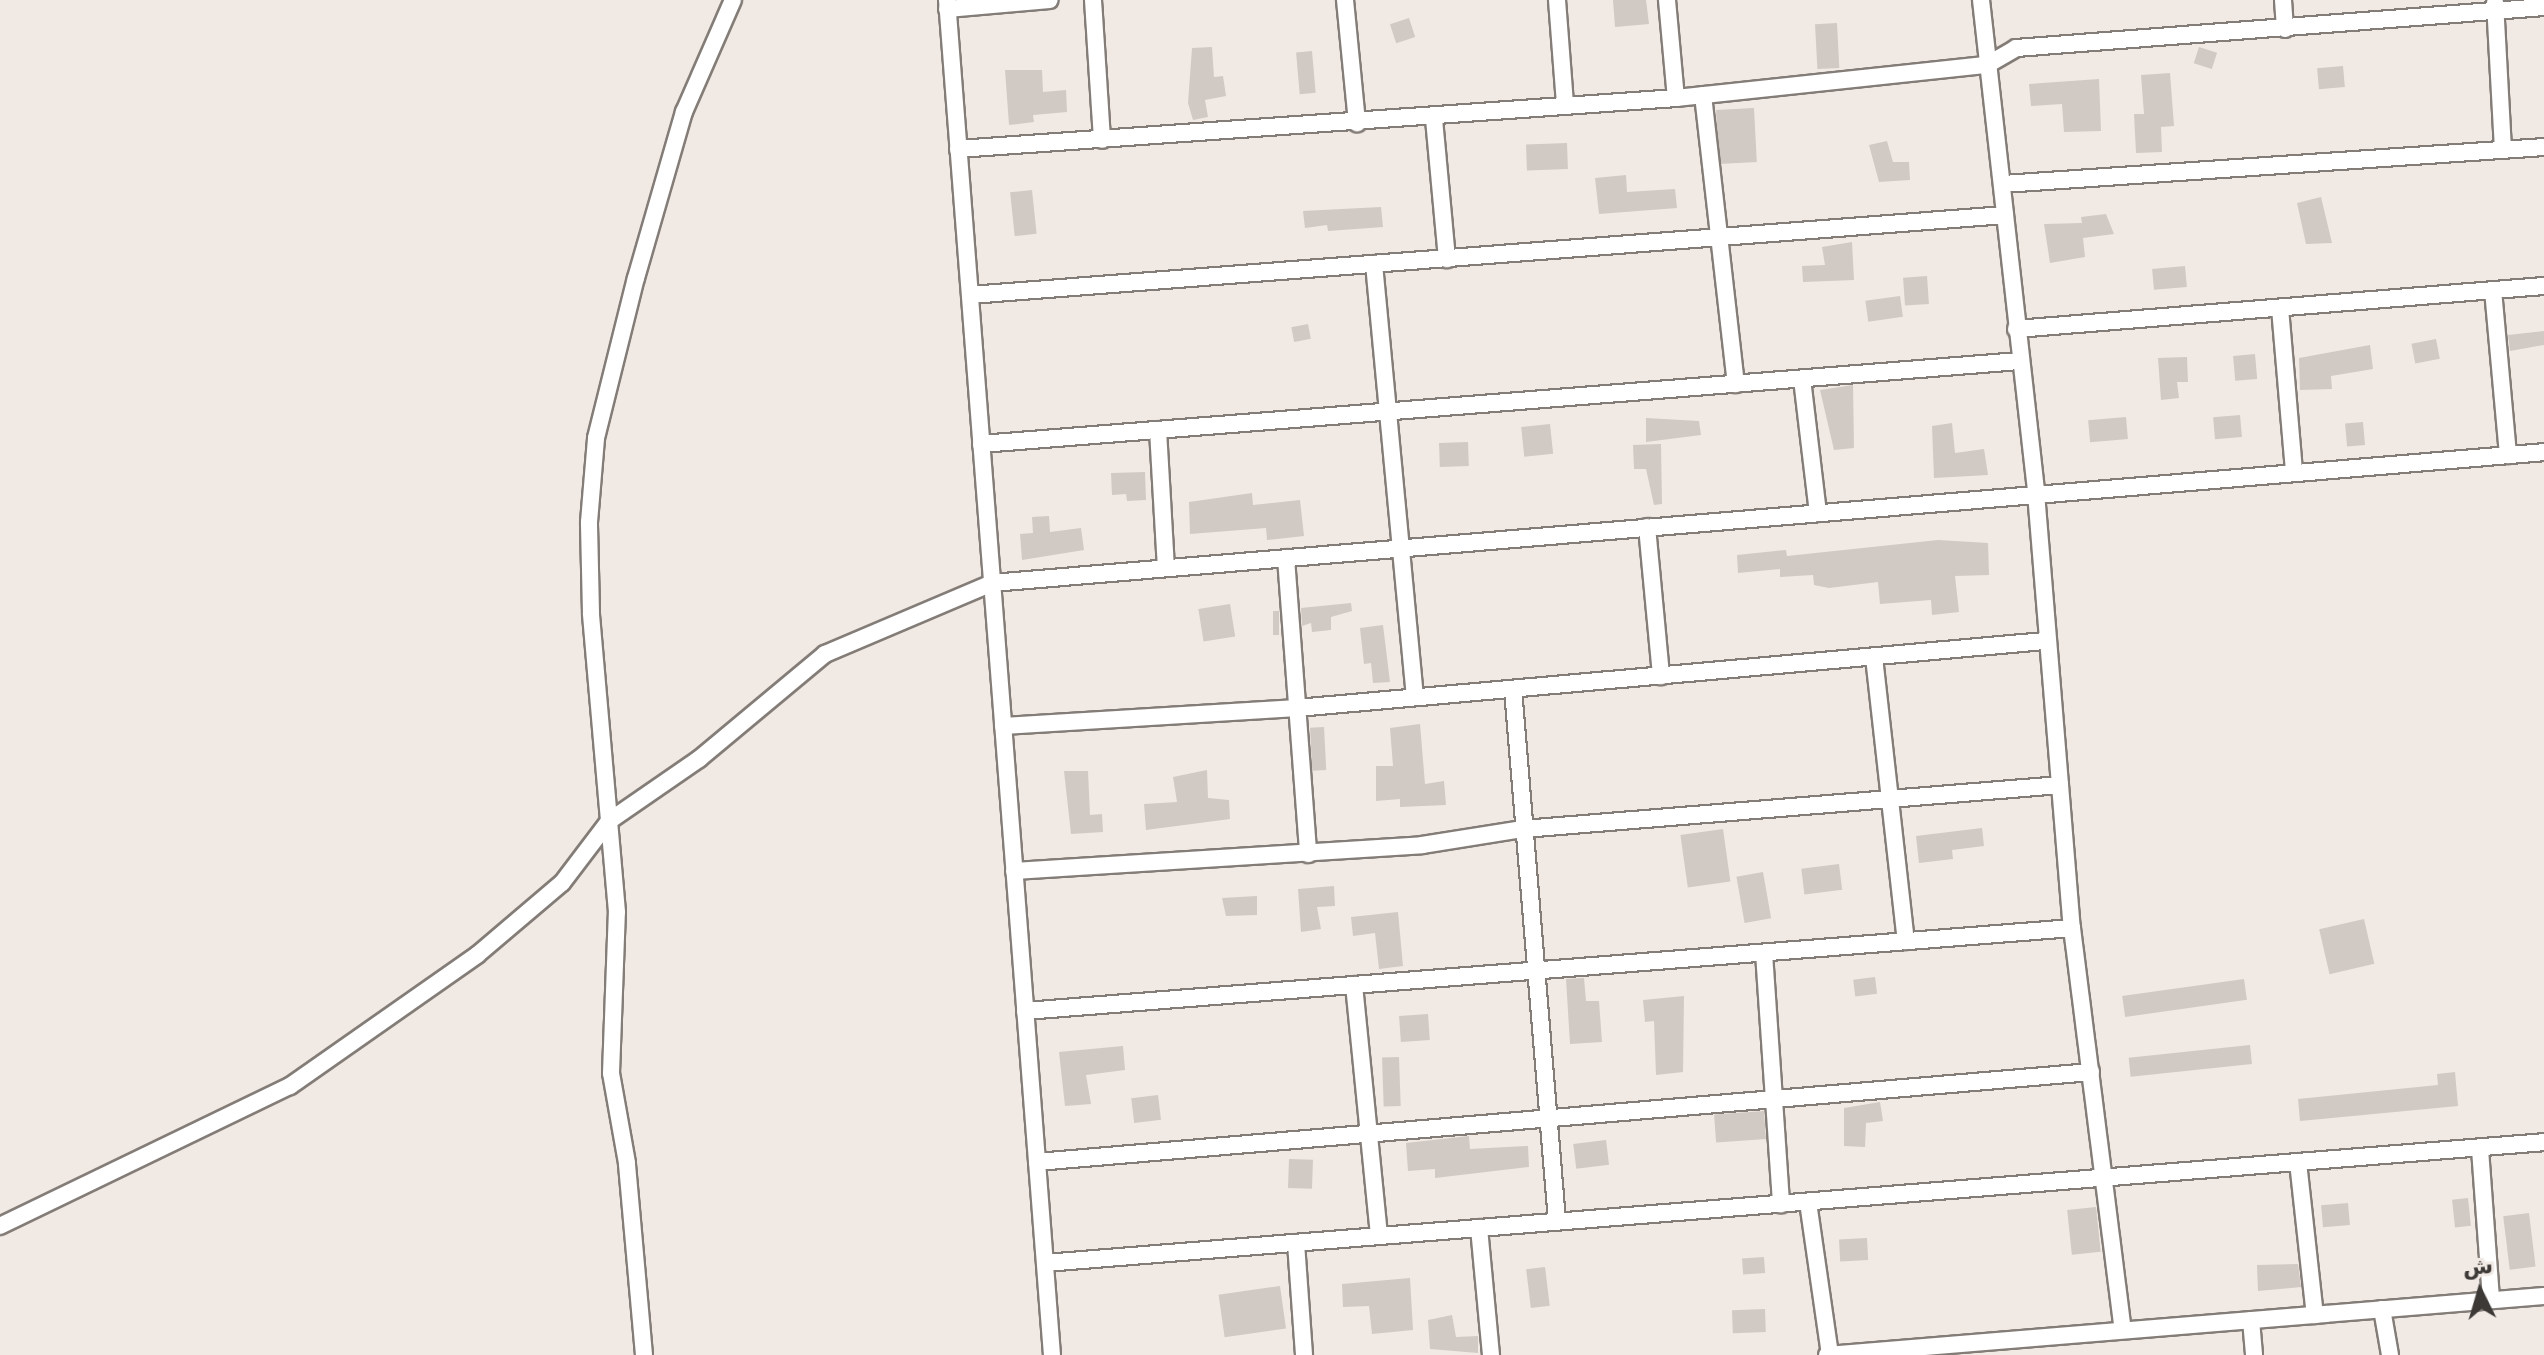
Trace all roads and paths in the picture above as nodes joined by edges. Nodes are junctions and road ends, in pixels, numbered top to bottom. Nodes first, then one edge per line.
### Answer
1 (733, 0) edge
2 (1050, 0) edge
3 (1093, 0) edge
4 (1345, 0) edge
5 (1557, 0) edge
6 (1667, 0) edge
7 (1981, 0) edge
8 (2283, 0) edge
9 (947, 5) edge
10 (2496, 6) edge
11 (2544, 7) edge
12 (2285, 29) junction
13 (1987, 65) junction
14 (1703, 95) junction
15 (1676, 98) junction
16 (1565, 105) junction
17 (1434, 119) junction
18 (1357, 123) junction
19 (1102, 140) junction
20 (2544, 147) edge
21 (958, 149) junction
22 (2503, 149) junction
23 (2003, 184) junction
24 (2005, 215) junction
25 (1721, 237) junction
26 (1447, 259) junction
27 (1374, 264) junction
28 (2544, 286) edge
29 (2493, 290) junction
30 (970, 295) junction
31 (2280, 308) junction
32 (2016, 329) junction
33 (2019, 361) junction
34 (1802, 379) junction
35 (1736, 384) junction
36 (1386, 412) junction
37 (1158, 430) junction
38 (981, 444) junction
39 (2544, 452) edge
40 (2508, 455) junction
41 (2294, 472) junction
42 (2036, 493) junction
43 (1818, 513) junction
44 (1647, 527) junction
45 (1402, 548) junction
46 (1286, 558) junction
47 (1166, 568) junction
48 (992, 583) junction
49 (2045, 641) junction
50 (1874, 657) junction
51 (1661, 676) junction
52 (1513, 689) junction
53 (1415, 697) junction
54 (1297, 708) junction
55 (1003, 726) junction
56 (2060, 785) junction
57 (1891, 799) junction
58 (609, 821) junction
59 (1523, 829) junction
60 (1308, 854) junction
61 (1014, 871) junction
62 (2072, 928) junction
63 (1906, 941) junction
64 (1764, 953) junction
65 (1534, 971) junction
66 (1354, 985) junction
67 (1025, 1011) junction
68 (2091, 1072) junction
69 (1774, 1101) junction
70 (1551, 1117) junction
71 (1368, 1134) junction
72 (2544, 1142) edge
73 (2480, 1149) junction
74 (1037, 1162) junction
75 (2298, 1162) junction
76 (2105, 1177) junction
77 (1808, 1202) junction
78 (1781, 1204) junction
79 (1557, 1221) junction
80 (0, 1226) edge
81 (1479, 1228) junction
82 (1379, 1235) junction
83 (1296, 1243) junction
84 (1045, 1263) junction
85 (2544, 1296) edge
86 (2491, 1300) junction
87 (2382, 1309) junction
88 (2315, 1315) junction
89 (2251, 1320) junction
90 (2123, 1329) junction
91 (2011, 1347) edge
92 (1867, 1353) edge
93 (644, 1355) edge
94 (1052, 1355) edge
95 (1304, 1355) edge
96 (1491, 1355) edge
97 (1829, 1355) edge
98 (2254, 1355) edge
99 (2390, 1355) edge

1 - 58 street
2 - 9 street
3 - 19 street
4 - 18 street
5 - 16 street
6 - 15 street
7 - 13 street
8 - 12 street
9 - 21 street
10 - 11 street
10 - 12 street
10 - 22 street
12 - 13 street
13 - 14 street
13 - 23 street
14 - 15 street
14 - 25 street
15 - 16 street
16 - 17 street
17 - 18 street
17 - 26 street
18 - 19 street
19 - 21 street
20 - 22 street
21 - 30 street
22 - 23 street
23 - 24 street
24 - 25 street
24 - 32 street
25 - 26 street
25 - 35 street
26 - 27 street
27 - 30 street
27 - 36 street
28 - 29 street
29 - 31 street
29 - 40 street
30 - 38 street
31 - 32 street
31 - 41 street
32 - 33 street
33 - 34 street
33 - 42 street
34 - 35 street
34 - 43 street
35 - 36 street
36 - 37 street
36 - 45 street
37 - 38 street
37 - 47 street
38 - 48 street
39 - 40 street
40 - 41 street
41 - 42 street
42 - 43 street
42 - 49 street
43 - 44 street
44 - 45 street
44 - 51 street
45 - 46 street
45 - 53 street
46 - 47 street
46 - 54 street
47 - 48 street
48 - 55 street
48 - 58 street
49 - 50 street
49 - 56 street
50 - 51 street
50 - 57 street
51 - 52 street
52 - 53 street
52 - 59 street
53 - 54 street
54 - 55 street
54 - 60 street
55 - 61 street
56 - 57 street
56 - 62 street
57 - 59 street
57 - 63 street
58 - 80 street
58 - 93 street
59 - 60 street
59 - 65 street
60 - 61 street
61 - 67 street
62 - 63 street
62 - 68 street
63 - 64 street
64 - 65 street
64 - 69 street
65 - 66 street
65 - 70 street
66 - 67 street
66 - 71 street
67 - 74 street
68 - 69 street
68 - 76 street
69 - 70 street
69 - 78 street
70 - 71 street
70 - 79 street
71 - 74 street
71 - 82 street
72 - 73 street
73 - 75 street
73 - 86 street
74 - 84 street
75 - 76 street
75 - 88 street
76 - 77 street
76 - 90 street
77 - 78 street
77 - 97 street
78 - 79 street
79 - 81 street
81 - 82 street
81 - 96 street
82 - 83 street
83 - 84 street
83 - 95 street
84 - 94 street
85 - 86 street
86 - 87 street
87 - 88 street
87 - 99 street
88 - 89 street
89 - 90 street
89 - 98 street
90 - 91 street
91 - 92 street
92 - 97 street

